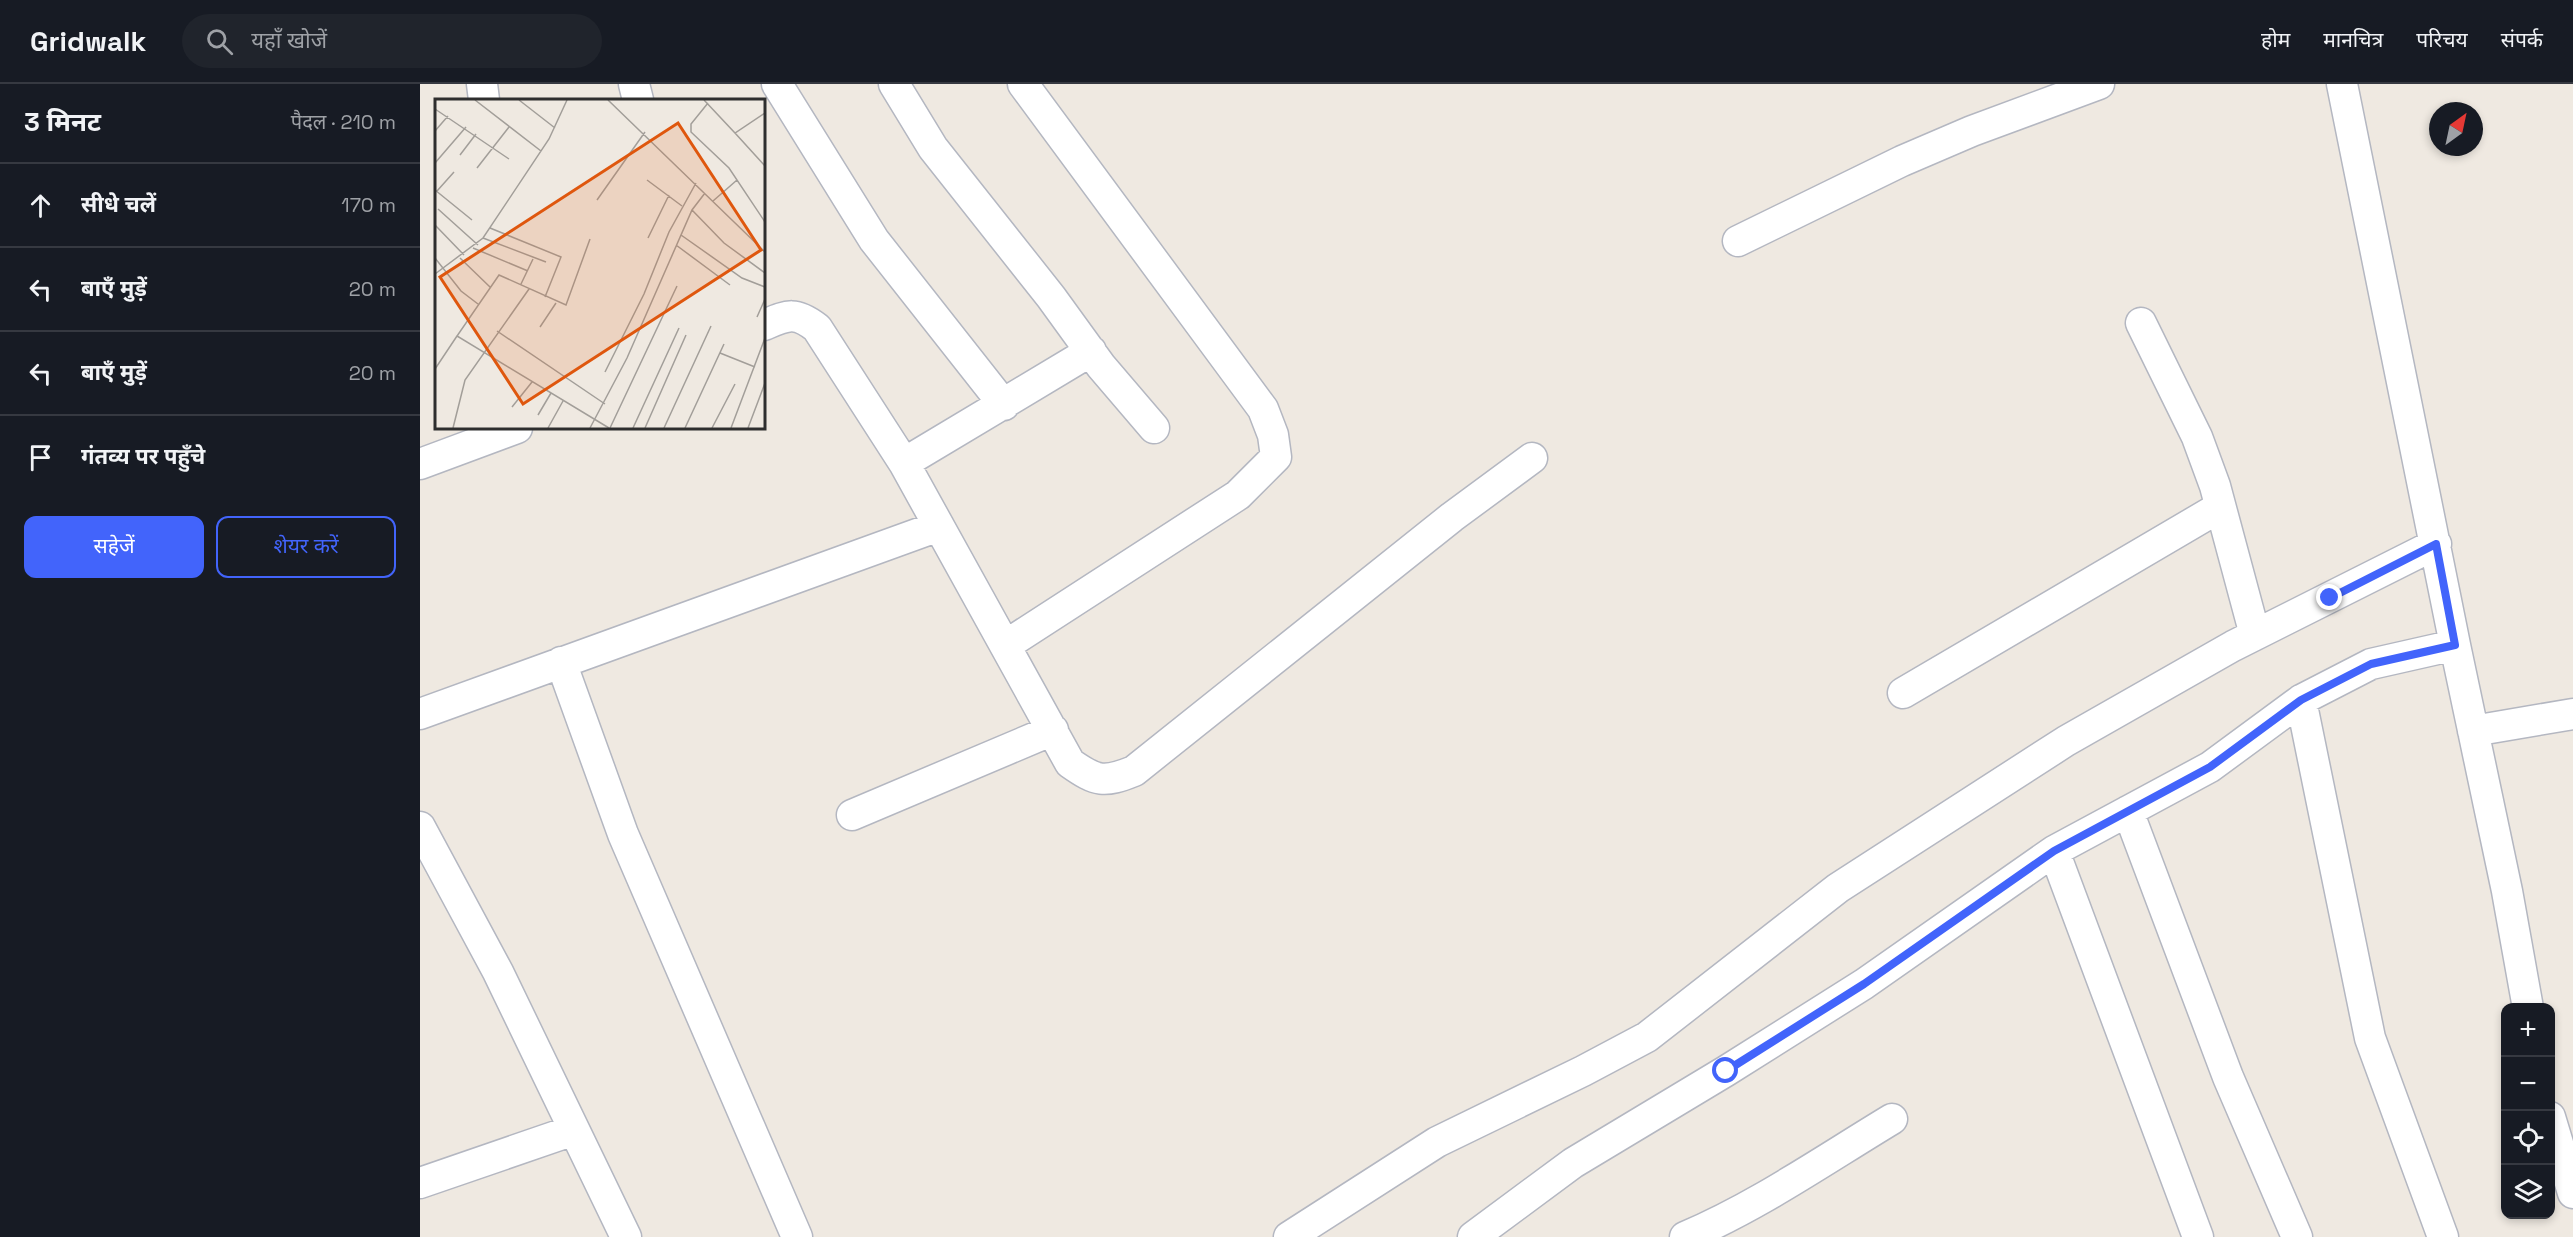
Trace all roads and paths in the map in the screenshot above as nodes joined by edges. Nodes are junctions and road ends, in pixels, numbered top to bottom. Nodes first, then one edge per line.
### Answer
1 (482, 84) edge
2 (634, 84) edge
3 (777, 84) edge
4 (894, 84) edge
5 (1023, 84) edge
6 (2099, 84) edge
7 (2342, 84) edge
8 (484, 99) edge
9 (638, 99) edge
10 (1738, 241) dead end
11 (2141, 323) dead end
12 (765, 325) edge
13 (1091, 351) junction
14 (1004, 405) junction
15 (1154, 428) dead end
16 (514, 429) edge
17 (1532, 458) dead end
18 (420, 464) edge
19 (904, 464) junction
20 (2220, 507) junction
21 (939, 526) junction
22 (2436, 544) junction
23 (2255, 635) junction
24 (1006, 645) junction
25 (2455, 645) junction
26 (561, 662) junction
27 (1903, 693) dead end
28 (2301, 700) junction
29 (420, 714) edge
30 (2573, 714) edge
31 (1053, 730) junction
32 (2473, 731) junction
33 (2128, 811) junction
34 (852, 815) dead end
35 (420, 827) edge
36 (2054, 851) junction
37 (2527, 1003) edge
38 (1892, 1119) dead end
39 (574, 1130) junction
40 (2555, 1134) edge
41 (420, 1183) edge
42 (2573, 1193) edge
43 (626, 1237) edge
44 (797, 1237) edge
45 (1289, 1237) edge
46 (1473, 1237) edge
47 (1684, 1237) edge
48 (2198, 1237) edge
49 (2297, 1237) edge
50 (2443, 1237) edge

1 - 8 street
2 - 9 street
3 - 14 street
4 - 13 street
5 - 24 street
6 - 10 street
7 - 22 street
11 - 20 street
12 - 19 street
13 - 14 street
13 - 15 street
14 - 19 street
16 - 18 street
17 - 31 street
19 - 21 street
20 - 23 street
20 - 27 street
21 - 24 street
21 - 26 street
22 - 23 street
22 - 25 street
23 - 45 street
24 - 31 street
25 - 28 street
25 - 32 street
26 - 29 street
26 - 44 street
28 - 33 street
28 - 50 street
30 - 32 street
31 - 34 street
32 - 37 street
33 - 36 street
33 - 49 street
35 - 39 street
36 - 46 street
36 - 48 street
38 - 47 street
39 - 41 street
39 - 43 street
40 - 42 street

